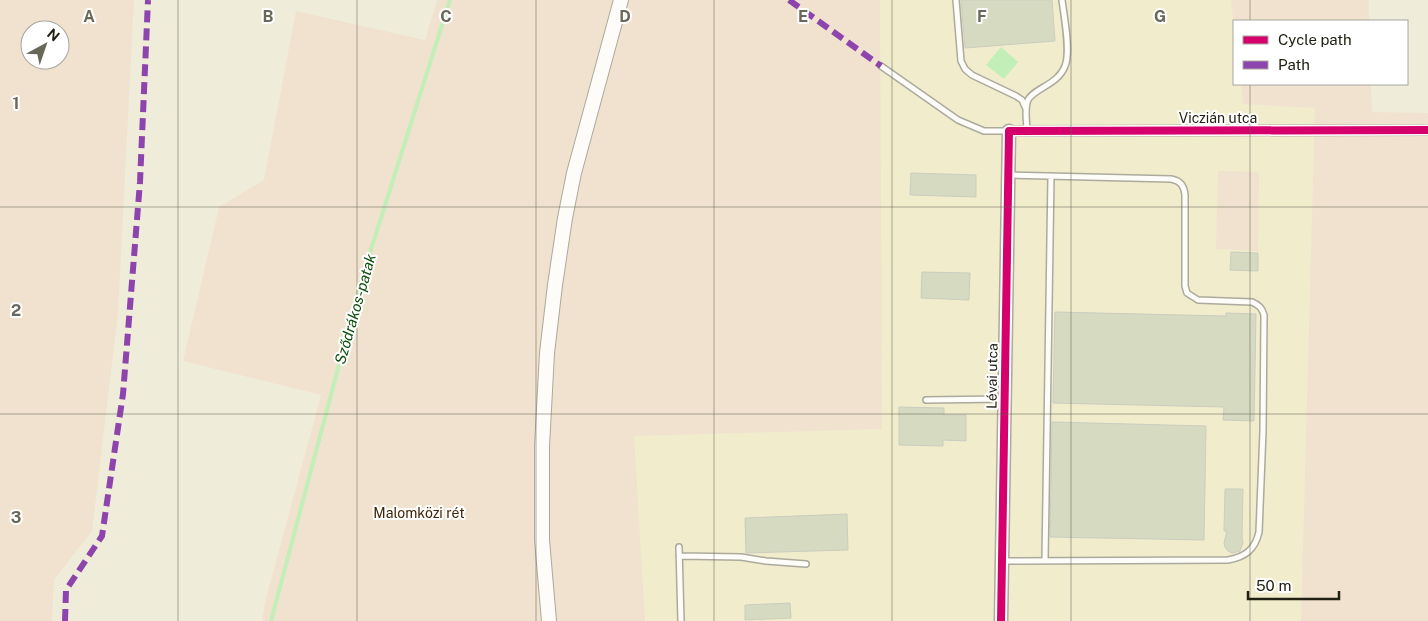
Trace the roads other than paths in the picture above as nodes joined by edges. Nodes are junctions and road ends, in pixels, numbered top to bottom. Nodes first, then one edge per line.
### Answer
1 (620, 0) edge
2 (956, 0) edge
3 (1062, 0) edge
4 (881, 66) dead end
5 (1027, 110) junction
6 (1428, 130) edge
7 (1009, 131) junction
8 (1028, 131) junction
9 (1008, 175) junction
10 (1051, 176) junction
11 (1004, 399) junction
12 (926, 400) dead end
13 (679, 548) dead end
14 (680, 556) junction
15 (1002, 560) junction
16 (1044, 560) junction
17 (806, 564) dead end
18 (549, 621) edge
19 (681, 621) edge
20 (1001, 621) edge

1 - 18 main road
2 - 5 lane
3 - 5 lane
4 - 7 lane
5 - 8 lane
6 - 8 street, Viczián utca
7 - 8 street, Viczián utca
7 - 9 street, Lévai utca
9 - 10 lane
9 - 11 street, Lévai utca
10 - 16 lane
10 - 16 lane
11 - 12 lane
11 - 15 street, Lévai utca
13 - 14 lane
14 - 17 lane
14 - 19 lane
15 - 16 lane
15 - 20 street, Lévai utca

